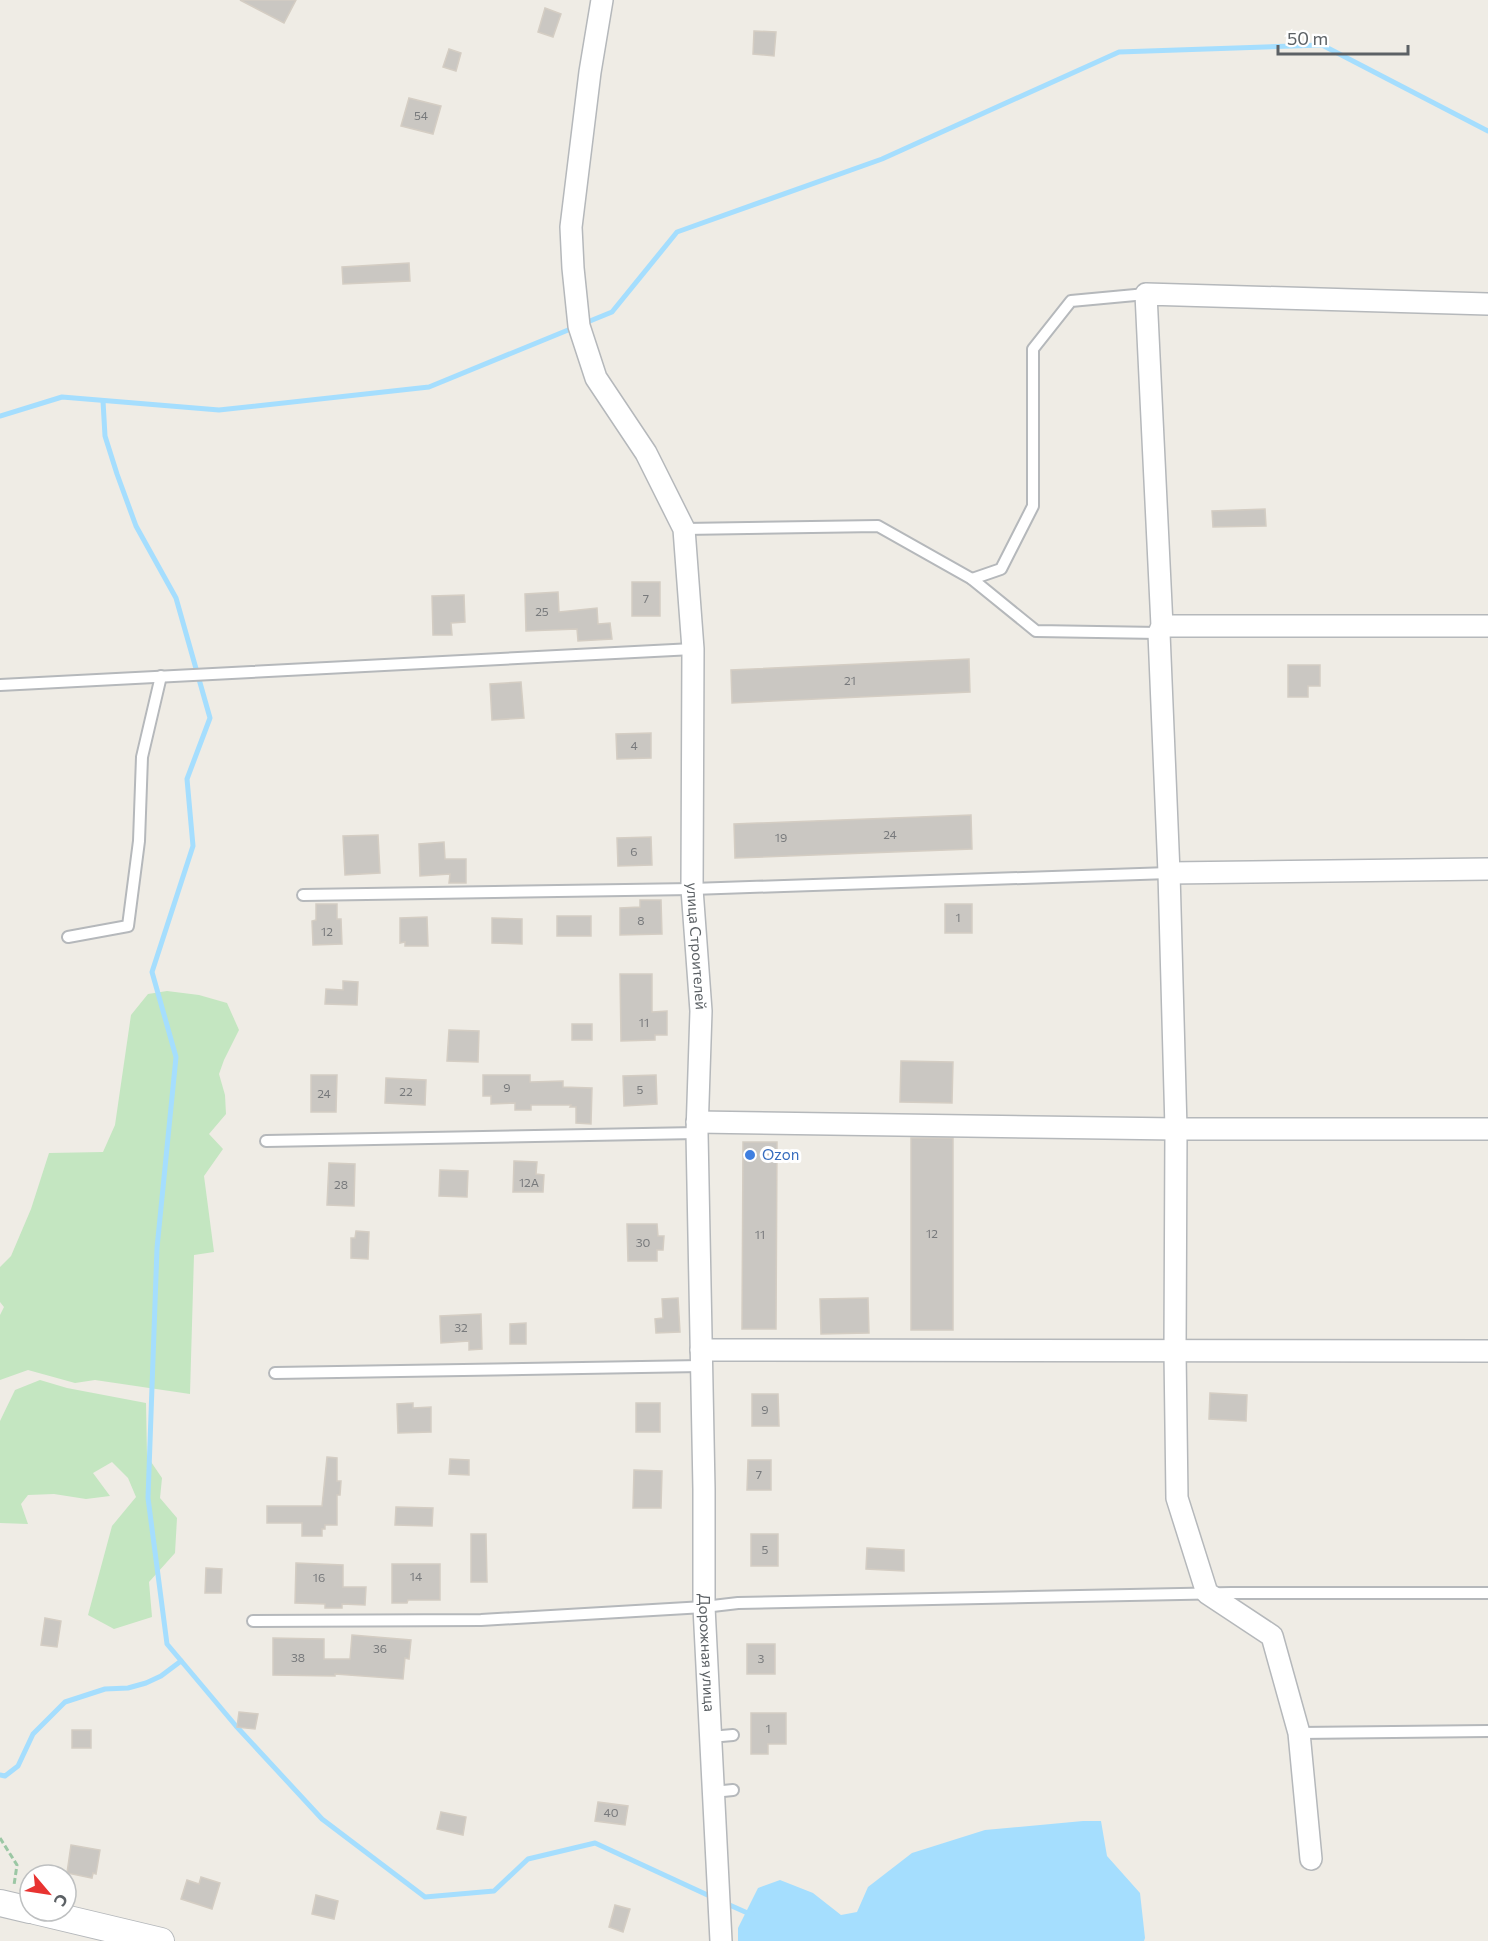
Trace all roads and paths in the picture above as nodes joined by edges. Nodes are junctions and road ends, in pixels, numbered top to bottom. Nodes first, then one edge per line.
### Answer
1 (602, 0) edge
2 (1146, 294) junction
3 (1488, 304) edge
4 (684, 529) junction
5 (972, 579) junction
6 (1488, 626) edge
7 (1161, 629) junction
8 (693, 649) junction
9 (161, 676) junction
10 (0, 685) edge
11 (1488, 869) edge
12 (1169, 873) junction
13 (692, 889) junction
14 (303, 895) dead end
15 (68, 937) dead end
16 (697, 1127) junction
17 (1176, 1129) junction
18 (1488, 1129) edge
19 (266, 1141) dead end
20 (1488, 1351) edge
21 (1174, 1352) junction
22 (701, 1358) junction
23 (275, 1373) dead end
24 (1207, 1593) junction
25 (1488, 1593) edge
26 (704, 1607) junction
27 (253, 1621) dead end
28 (1488, 1731) edge
29 (1299, 1733) junction
30 (733, 1735) dead end
31 (710, 1737) junction
32 (0, 1838) edge
33 (1311, 1860) dead end
34 (18, 1886) edge
35 (78, 1921) edge
36 (161, 1941) edge
37 (721, 1941) edge

1 - 4 street
2 - 3 street
2 - 5 lane
2 - 7 street
4 - 5 lane
4 - 8 street, улица Строителей
5 - 7 lane
6 - 7 street
7 - 12 street
8 - 9 lane
8 - 13 street, улица Строителей
9 - 10 lane
9 - 15 lane
11 - 12 street
12 - 13 lane
12 - 17 street
13 - 14 lane
13 - 16 street, улица Строителей
16 - 17 street
16 - 19 lane
16 - 22 street, улица Строителей
17 - 18 street
17 - 21 street
20 - 21 street
21 - 22 street
21 - 24 street
22 - 23 lane
22 - 26 street, Дорожная улица
24 - 25 lane
24 - 26 lane
24 - 29 street
26 - 27 lane
26 - 31 street, Дорожная улица
28 - 29 lane
29 - 33 street
30 - 31 lane
31 - 37 street, Дорожная улица
32 - 34 path
35 - 36 street

